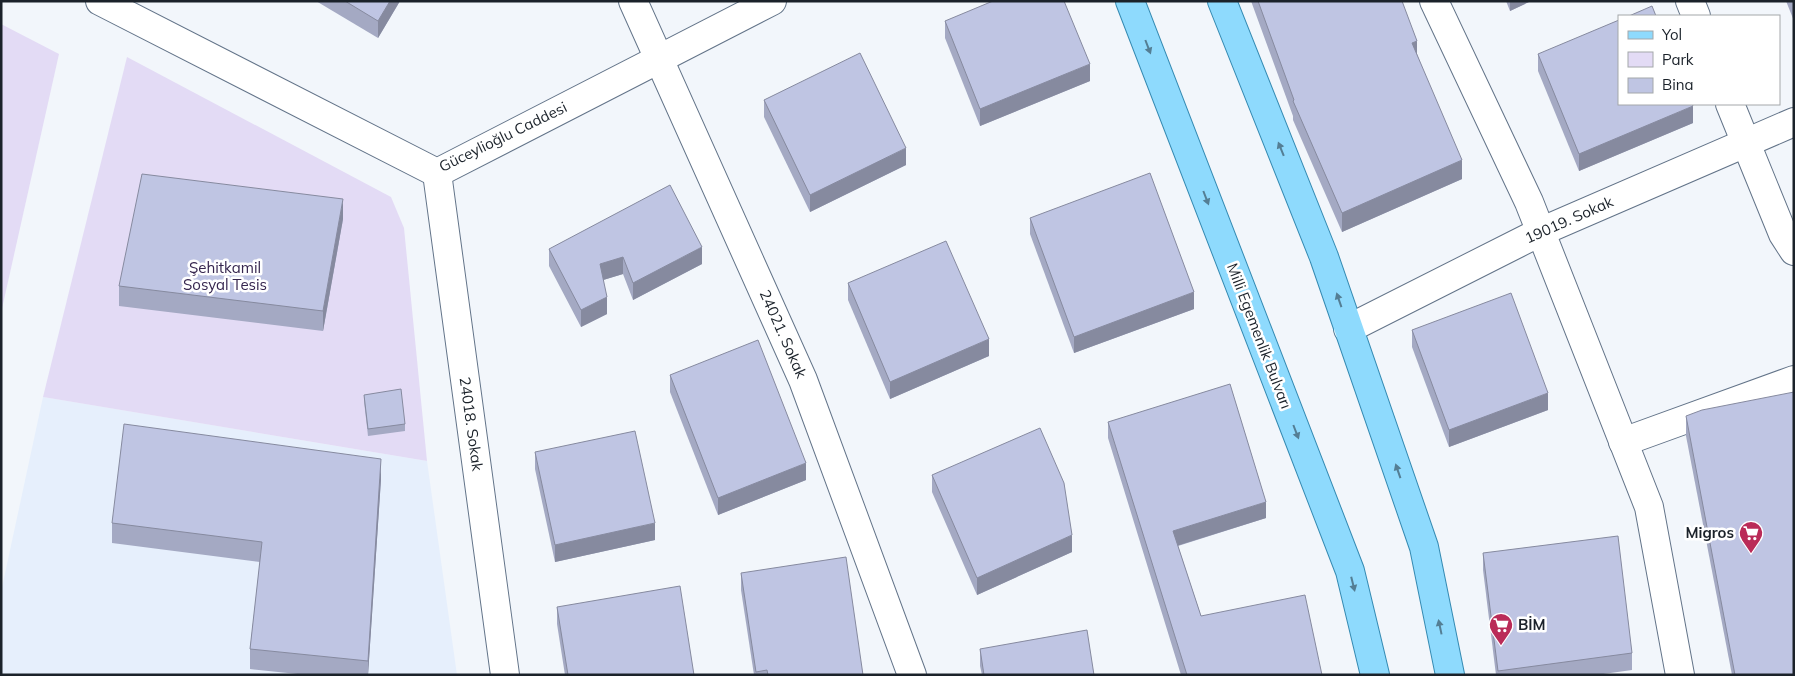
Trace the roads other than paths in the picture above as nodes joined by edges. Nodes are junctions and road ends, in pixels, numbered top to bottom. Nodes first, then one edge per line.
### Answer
1 (100, 1) edge
2 (633, 1) edge
3 (772, 1) edge
4 (1130, 1) edge
5 (1222, 1) edge
6 (1434, 1) edge
7 (1690, 1) edge
8 (1696, 15) edge
9 (660, 59) junction
10 (1730, 105) edge
11 (1794, 122) edge
12 (1746, 144) junction
13 (437, 173) junction
14 (1540, 232) junction
15 (1794, 251) edge
16 (1348, 329) junction
17 (1794, 380) edge
18 (1623, 442) junction
19 (505, 675) edge
20 (912, 675) edge
21 (1375, 675) edge
22 (1450, 675) edge
23 (1680, 675) edge

1 - 13 street, Güceylioğlu Caddesi
2 - 9 street, 24021. Sokak
3 - 9 street, Güceylioğlu Caddesi
4 -> 21 main road, Milli Egemenlik Bulvarı
16 -> 5 main road
6 - 14 street
7 - 8 street
9 - 13 street, Güceylioğlu Caddesi
9 - 20 street, 24021. Sokak
10 - 12 street
11 - 12 street, 19019. Sokak
12 - 14 street, 19019. Sokak
12 - 15 street
13 - 19 street, 24018. Sokak
14 - 16 street, 19019. Sokak
14 - 18 street
22 -> 16 main road
17 - 18 street
18 - 23 street

